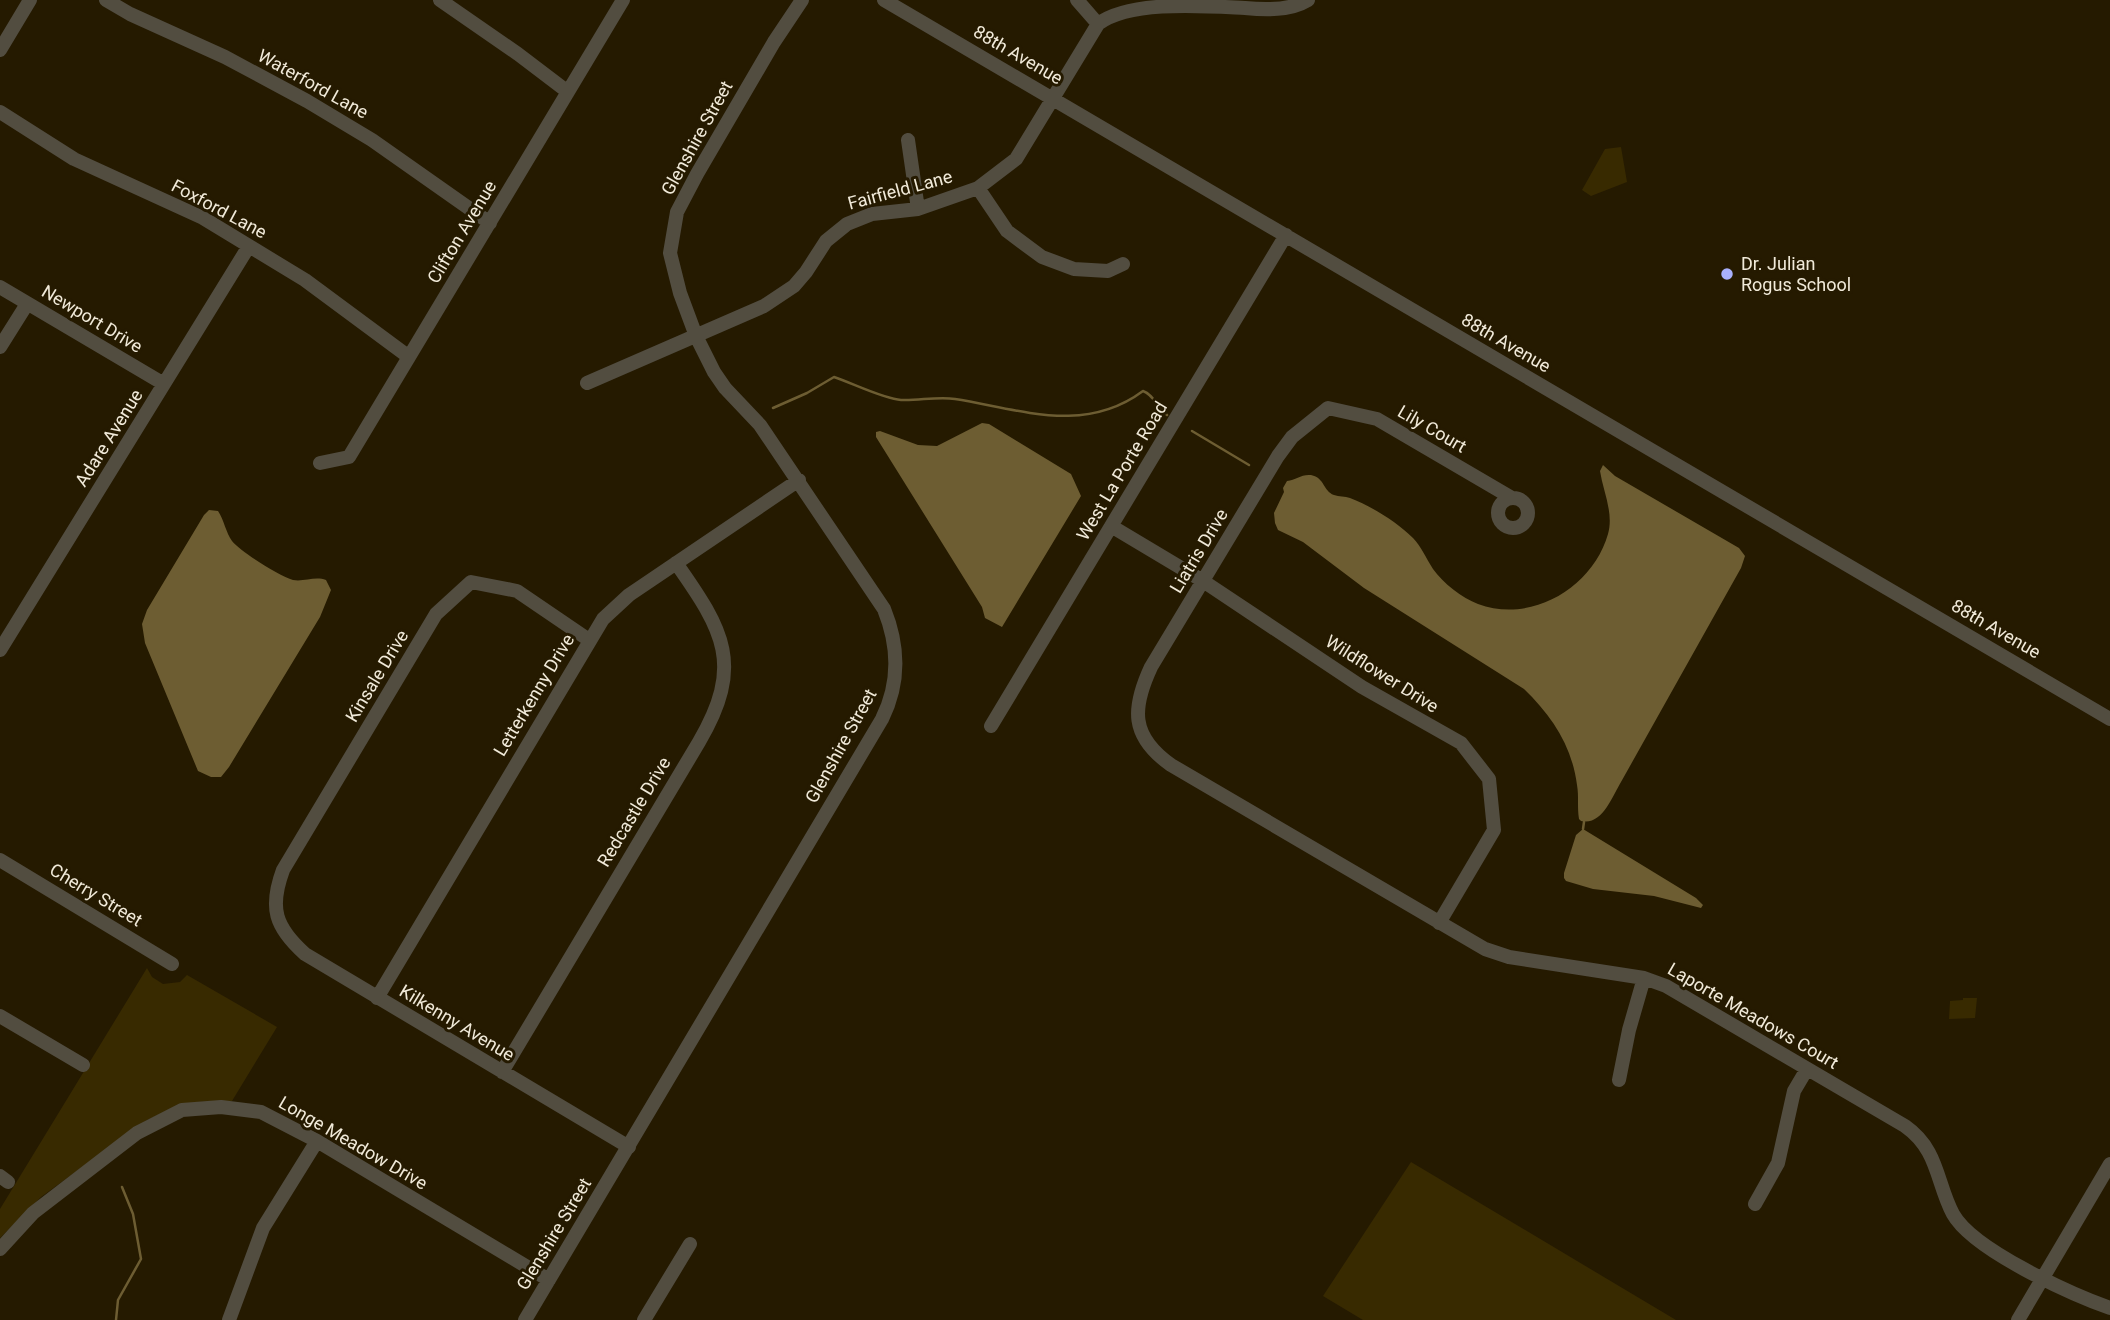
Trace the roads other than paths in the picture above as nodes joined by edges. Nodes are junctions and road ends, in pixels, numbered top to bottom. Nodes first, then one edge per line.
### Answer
1 (30, 0) edge
2 (106, 0) edge
3 (440, 0) edge
4 (623, 0) edge
5 (802, 0) edge
6 (884, 0) edge
7 (1077, 0) edge
8 (1308, 0) edge
9 (1098, 24) junction
10 (0, 50) edge
11 (568, 92) junction
12 (1052, 97) junction
13 (0, 112) edge
14 (908, 140) dead end
15 (978, 188) junction
16 (918, 209) junction
17 (490, 223) junction
18 (1286, 236) junction
19 (249, 246) junction
20 (1123, 264) dead end
21 (0, 288) edge
22 (27, 304) junction
23 (696, 336) junction
24 (0, 347) edge
25 (409, 357) junction
26 (587, 383) dead end
27 (164, 384) junction
28 (1328, 408) joint
29 (320, 463) dead end
30 (799, 480) junction
31 (1512, 498) dead end
32 (1111, 526) junction
33 (677, 563) junction
34 (1203, 581) junction
35 (589, 640) junction
36 (0, 650) edge
37 (2110, 719) edge
38 (991, 726) dead end
39 (1141, 732) joint
40 (0, 860) edge
41 (277, 919) joint
42 (1438, 923) junction
43 (172, 964) dead end
44 (1644, 978) junction
45 (377, 998) junction
46 (0, 1016) edge
47 (83, 1065) dead end
48 (1807, 1069) junction
49 (502, 1072) junction
50 (1619, 1080) dead end
51 (317, 1141) junction
52 (629, 1147) junction
53 (2110, 1164) edge
54 (1755, 1204) dead end
55 (690, 1244) dead end
56 (0, 1249) edge
57 (2042, 1278) junction
58 (549, 1280) junction
59 (2110, 1308) edge
60 (229, 1320) edge
61 (525, 1320) edge
62 (644, 1320) edge
63 (2018, 1320) edge

1 - 10 street
2 - 17 street, Waterford Lane
3 - 11 street
4 - 11 street, Clifton Avenue
5 - 23 street, Glenshire Street
6 - 12 street, 88th Avenue
7 - 9 street
8 - 9 street
9 - 12 street, Fairfield Lane
11 - 17 street, Clifton Avenue
12 - 15 street, Fairfield Lane
12 - 18 street, 88th Avenue
13 - 19 street, Foxford Lane
14 - 16 street
15 - 16 street, Fairfield Lane
15 - 20 street
16 - 23 street, Fairfield Lane
17 - 25 street, Clifton Avenue
18 - 32 street, West La Porte Road
18 - 37 street, 88th Avenue
19 - 25 street, Foxford Lane
19 - 27 street, Adare Avenue
21 - 22 street, Newport Drive
22 - 24 street
22 - 27 street, Newport Drive
23 - 26 street, Fairfield Lane
23 - 30 street, Glenshire Street
25 - 29 street, Clifton Avenue
27 - 36 street, Adare Avenue
28 - 31 street, Lily Court
28 - 34 street, Liatris Drive
30 - 33 street, Letterkenny Drive
30 - 52 street, Glenshire Street
32 - 34 street, Wildflower Drive
32 - 38 street, West La Porte Road
33 - 35 street, Letterkenny Drive
33 - 49 street, Redcastle Drive
34 - 39 street, Liatris Drive
34 - 42 street, Wildflower Drive
35 - 41 street, Kinsale Drive
35 - 45 street, Letterkenny Drive
39 - 42 street, Laporte Meadows Court
40 - 43 street, Cherry Street
41 - 45 street, Kilkenny Avenue
42 - 44 street, Laporte Meadows Court
44 - 48 street, Laporte Meadows Court
44 - 50 street
45 - 49 street, Kilkenny Avenue
46 - 47 street
48 - 54 street
48 - 57 street, Laporte Meadows Court
49 - 52 street, Kilkenny Avenue
51 - 56 street, Longe Meadow Drive
51 - 58 street, Longe Meadow Drive
51 - 60 street
52 - 58 street, Glenshire Street
53 - 57 street
55 - 62 street
57 - 59 street, Laporte Meadows Court
57 - 63 street
58 - 61 street, Glenshire Street

